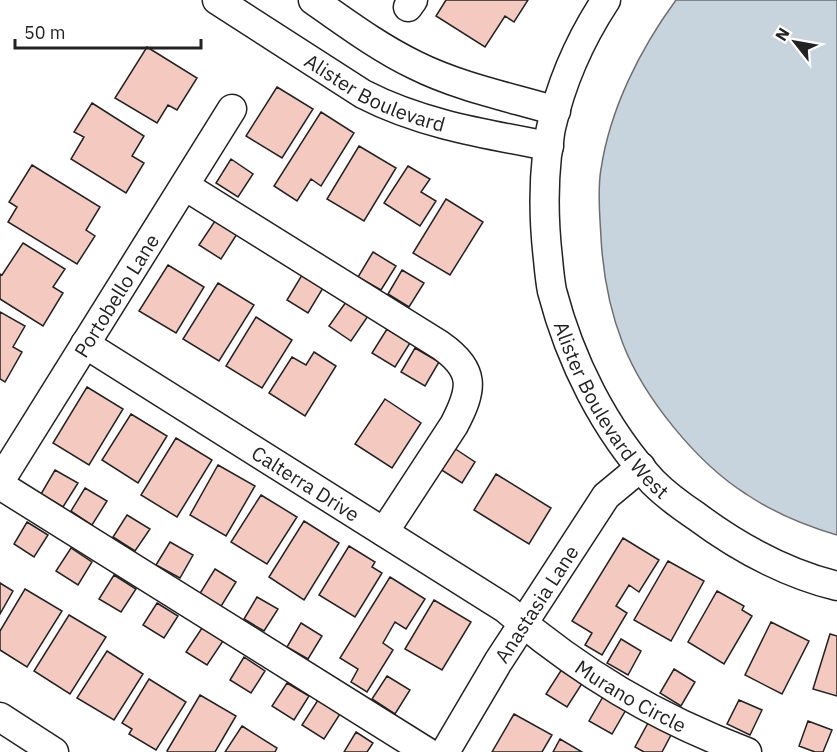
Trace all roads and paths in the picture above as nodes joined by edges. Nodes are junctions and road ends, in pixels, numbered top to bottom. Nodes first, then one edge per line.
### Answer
1 (217, 0) edge
2 (313, 0) edge
3 (606, 0) edge
4 (232, 109) dead end
5 (552, 129) junction
6 (184, 186) junction
7 (85, 344) junction
8 (641, 467) junction
9 (0, 483) edge
10 (384, 532) junction
11 (837, 586) edge
12 (524, 624) junction
13 (0, 717) edge
14 (54, 752) edge
15 (428, 752) edge
16 (445, 752) edge
17 (747, 752) edge

1 - 5 street, Alister Boulevard
2 - 5 street, Alister Boulevard
3 - 5 street, Alister Boulevard West
4 - 6 street, Portobello Lane
5 - 8 street, Alister Boulevard West
6 - 7 street, Portobello Lane
6 - 10 street
7 - 9 street, Portobello Lane
7 - 10 street, Calterra Drive
8 - 11 street, Alister Boulevard West
8 - 12 street, Anastasia Lane
9 - 15 street
10 - 12 street, Calterra Drive
12 - 16 street, Anastasia Lane
12 - 17 street, Murano Circle
13 - 14 street

